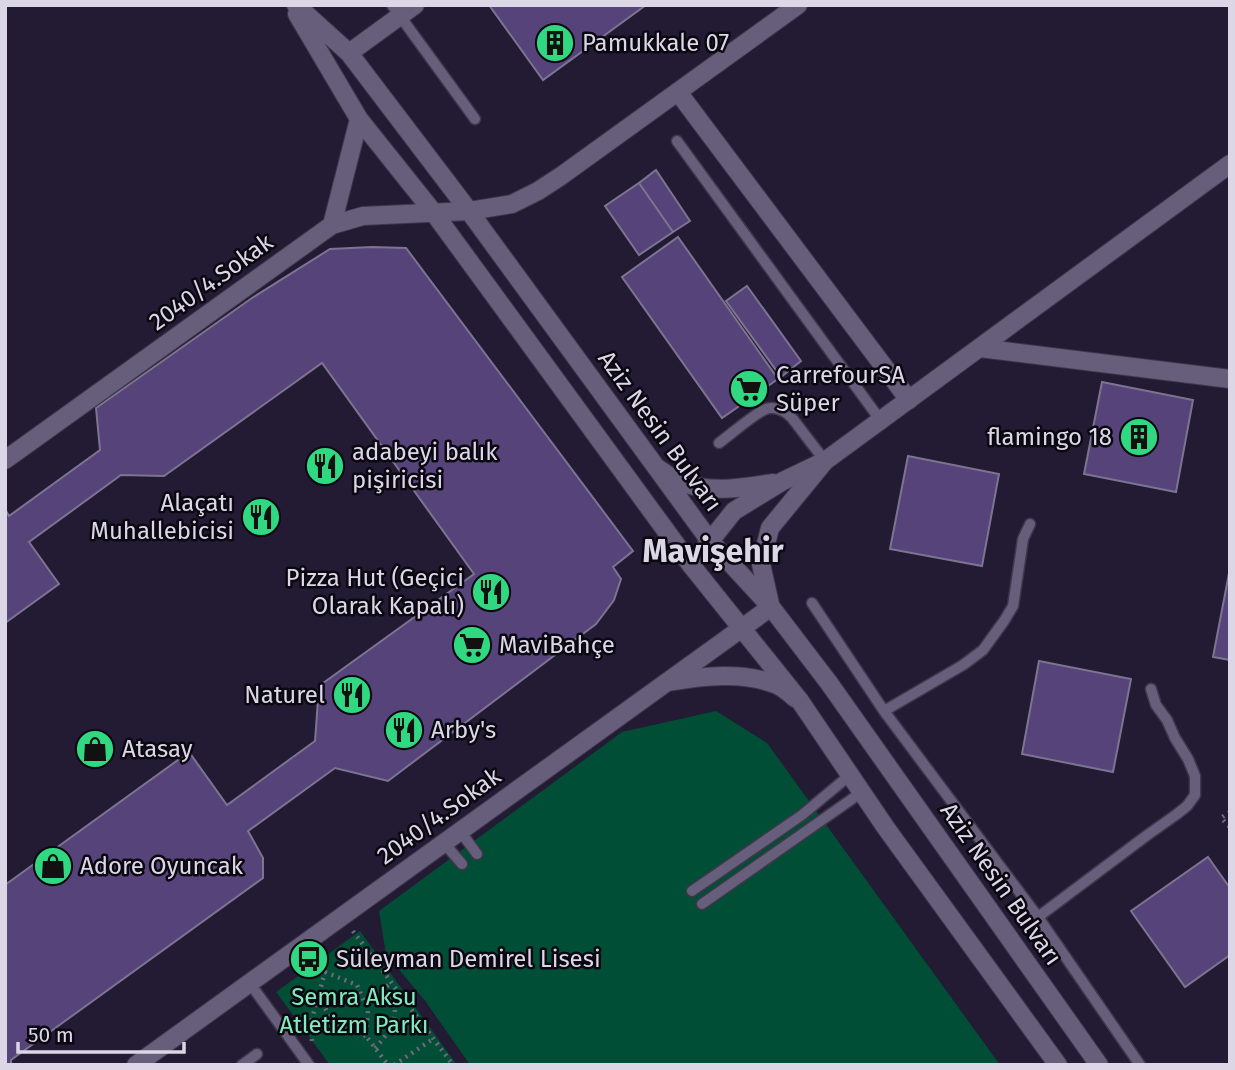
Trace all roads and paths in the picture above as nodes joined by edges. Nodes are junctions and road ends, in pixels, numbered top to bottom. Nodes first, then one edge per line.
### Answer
1 (294, 5) edge
2 (415, 5) edge
3 (798, 5) edge
4 (396, 11) edge
5 (349, 52) junction
6 (678, 92) junction
7 (359, 119) junction
8 (475, 119) dead end
9 (677, 142) dead end
10 (1230, 164) edge
11 (469, 211) junction
12 (434, 213) junction
13 (332, 225) junction
14 (980, 348) junction
15 (1230, 379) edge
16 (909, 400) junction
17 (881, 421) junction
18 (719, 443) dead end
19 (5, 460) edge
20 (825, 461) junction
21 (656, 468) junction
22 (783, 481) junction
23 (1030, 524) dead end
24 (710, 541) junction
25 (691, 565) junction
26 (812, 603) dead end
27 (771, 607) junction
28 (742, 628) junction
29 (668, 682) junction
30 (1151, 690) dead end
31 (800, 701) junction
32 (884, 710) junction
33 (850, 775) junction
34 (862, 792) junction
35 (1230, 812) edge
36 (1230, 827) edge
37 (460, 831) junction
38 (444, 843) junction
39 (477, 854) dead end
40 (462, 864) dead end
41 (692, 891) dead end
42 (702, 904) dead end
43 (342, 916) junction
44 (1038, 917) junction
45 (309, 939) junction
46 (325, 972) junction
47 (249, 982) junction
48 (392, 983) junction
49 (319, 995) junction
50 (366, 1036) junction
51 (433, 1039) junction
52 (313, 1046) dead end
53 (375, 1048) junction
54 (257, 1054) dead end
55 (135, 1065) edge
56 (242, 1065) edge
57 (309, 1065) edge
58 (388, 1065) edge
59 (394, 1065) edge
60 (453, 1065) edge
61 (1058, 1065) edge
62 (1099, 1065) edge
63 (1140, 1065) edge

1 - 5 street, Aziz Nesin Bulvarı
1 - 7 street, Aziz Nesin Bulvarı
2 - 4 street
3 - 6 street, 2040/4.Sokak
4 - 5 street
4 - 8 lane
5 - 11 street, Aziz Nesin Bulvarı
6 - 11 street, 2040/4.Sokak
6 - 16 street
7 - 12 street, Aziz Nesin Bulvarı
7 - 13 street
9 - 17 lane
10 - 14 street
11 - 12 street, 2040/4.Sokak
11 - 21 street, Aziz Nesin Bulvarı
12 - 13 street, 2040/4.Sokak
12 - 25 street
13 - 19 street, 2040/4.Sokak
14 - 15 street
14 - 16 street
16 - 17 street
17 - 20 street
18 - 20 lane
20 - 22 street
20 - 27 street
21 - 22 street
21 - 24 street, Aziz Nesin Bulvarı
22 - 24 street
23 - 32 lane
24 - 25 street
24 - 27 street, Aziz Nesin Bulvarı
25 - 28 street
26 - 32 lane
27 - 28 street, 2040/4.Sokak
27 - 62 street, Aziz Nesin Bulvarı
28 - 29 street, 2040/4.Sokak
28 - 31 street
29 - 31 street
29 - 37 street, 2040/4.Sokak
30 - 44 lane
31 - 33 street
32 - 44 lane
33 - 34 street
33 - 41 lane
34 - 42 lane
34 - 61 street
35 - 36 path
37 - 38 street, 2040/4.Sokak
37 - 39 lane
38 - 40 lane
38 - 43 street, 2040/4.Sokak
43 - 45 street, 2040/4.Sokak
43 - 48 path
44 - 63 lane
45 - 46 path
45 - 47 street, 2040/4.Sokak
46 - 49 path
46 - 50 path
47 - 55 street, 2040/4.Sokak
47 - 57 lane
48 - 51 path
48 - 53 path
49 - 50 path
49 - 52 path
50 - 53 path
51 - 59 path
51 - 60 path
53 - 58 path
54 - 56 lane

